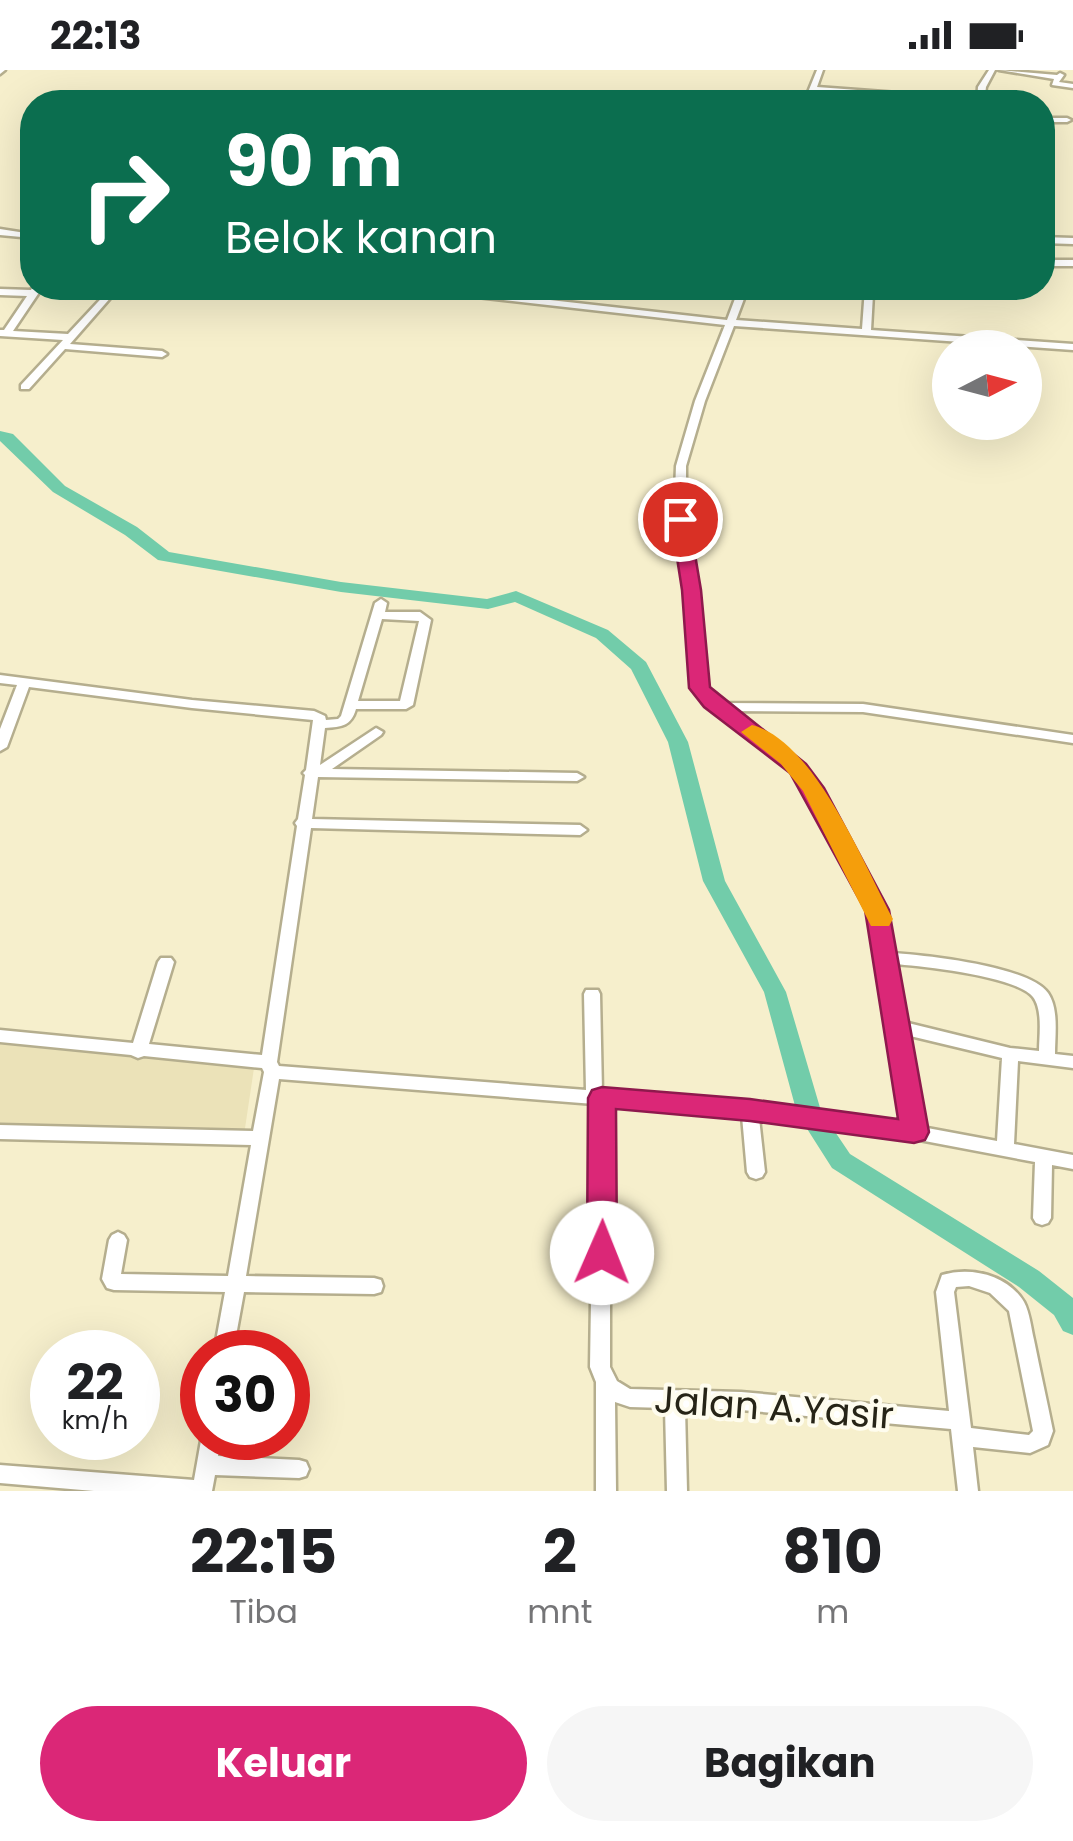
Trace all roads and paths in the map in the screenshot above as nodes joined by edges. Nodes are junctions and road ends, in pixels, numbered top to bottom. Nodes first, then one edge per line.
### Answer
1 (820, 70) edge
2 (1002, 70) edge
3 (1061, 74) edge
4 (1073, 86) edge
5 (812, 89) joint
6 (826, 90) edge
7 (1055, 120) edge
8 (1067, 120) dead end
9 (27, 300) edge
10 (104, 300) edge
11 (533, 300) edge
12 (740, 300) edge
13 (868, 300) edge
14 (732, 322) junction
15 (3, 333) edge
16 (866, 334) junction
17 (65, 342) junction
18 (1073, 347) edge
19 (162, 354) dead end
20 (25, 388) dead end
21 (0, 679) edge
22 (24, 683) junction
23 (352, 705) junction
24 (718, 707) junction
25 (320, 724) junction
26 (376, 732) dead end
27 (1073, 739) edge
28 (0, 747) edge
29 (314, 773) junction
30 (577, 777) dead end
31 (302, 822) junction
32 (580, 830) dead end
33 (887, 958) junction
34 (166, 962) dead end
35 (592, 994) dead end
36 (899, 1027) junction
37 (0, 1036) edge
38 (138, 1052) junction
39 (1010, 1054) junction
40 (1046, 1058) junction
41 (1073, 1062) edge
42 (270, 1067) junction
43 (598, 1097) junction
44 (750, 1110) junction
45 (0, 1132) edge
46 (914, 1132) junction
47 (259, 1138) junction
48 (1004, 1150) junction
49 (1044, 1158) junction
50 (1073, 1162) edge
51 (756, 1172) dead end
52 (1042, 1218) dead end
53 (118, 1240) dead end
54 (237, 1285) junction
55 (374, 1286) dead end
56 (228, 1330) edge
57 (606, 1384) junction
58 (675, 1399) junction
59 (959, 1428) junction
60 (208, 1460) edge
61 (207, 1464) junction
62 (299, 1470) dead end
63 (0, 1474) edge
64 (202, 1491) edge
65 (606, 1491) edge
66 (677, 1491) edge
67 (968, 1491) edge

1 - 5 street
2 - 3 street
3 - 4 street
5 - 6 street
7 - 8 street
9 - 15 street
10 - 17 street
11 - 14 street
12 - 14 street
13 - 16 street
14 - 16 street
14 - 24 street
15 - 17 street
16 - 18 street
17 - 19 street
17 - 20 street
21 - 22 street
22 - 25 street
22 - 28 street
23 - 23 street
23 - 25 street
24 - 27 street
24 - 33 street
25 - 29 street
26 - 29 street
29 - 30 street
29 - 31 street
31 - 32 street
31 - 42 street
33 - 36 street
33 - 40 street
34 - 38 street
35 - 43 street
36 - 39 street
36 - 46 street
37 - 38 street
38 - 42 street
39 - 40 street
39 - 48 street
40 - 41 street
42 - 43 street
42 - 47 street
43 - 44 street
43 - 57 street
44 - 46 street
44 - 51 street
45 - 47 street
46 - 48 street
47 - 54 street
48 - 49 street
49 - 50 street
49 - 52 street
53 - 54 street
54 - 55 street
54 - 56 street
57 - 58 street, Jalan A.Yasir
57 - 65 street
58 - 59 street, Jalan A.Yasir
58 - 66 street
59 - 59 street
59 - 67 street
60 - 61 street
61 - 62 street
61 - 64 street
63 - 64 street

